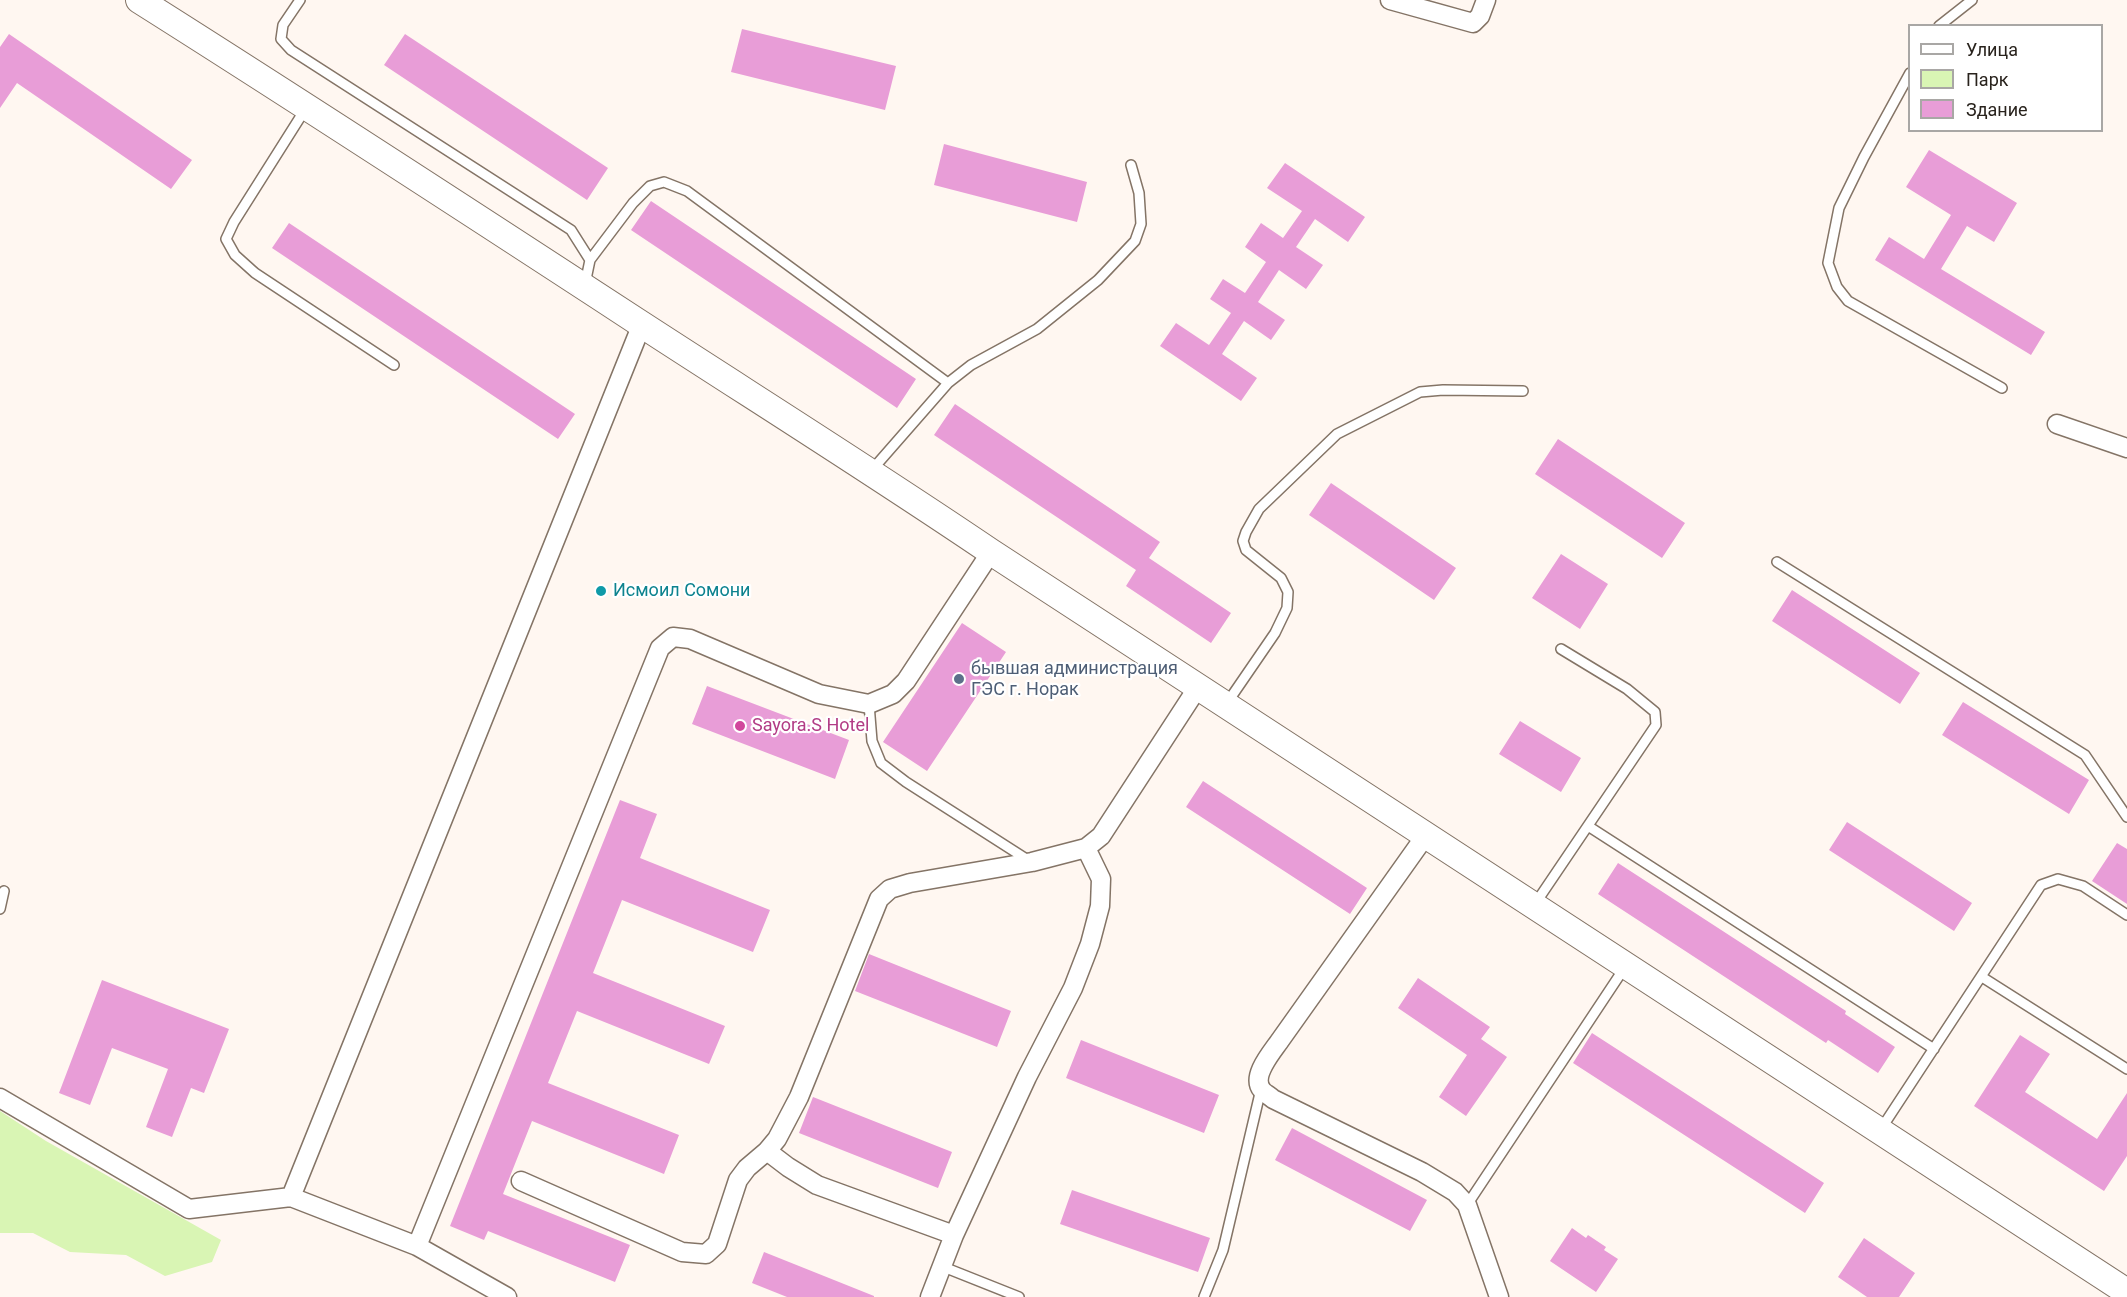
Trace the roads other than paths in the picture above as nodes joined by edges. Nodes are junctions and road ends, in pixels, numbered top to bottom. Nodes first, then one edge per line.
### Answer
1 (139, 0) edge
2 (300, 0) edge
3 (1390, 0) edge
4 (1486, 0) edge
5 (1972, 0) edge
6 (1942, 24) edge
7 (1908, 77) edge
8 (308, 106) junction
9 (1131, 165) dead end
10 (590, 260) junction
11 (584, 287) junction
12 (642, 324) junction
13 (394, 365) dead end
14 (948, 383) junction
15 (2002, 388) dead end
16 (1523, 391) dead end
17 (2057, 424) dead end
18 (2127, 448) edge
19 (872, 471) junction
20 (991, 552) junction
21 (1777, 562) dead end
22 (1561, 649) dead end
23 (1198, 687) junction
24 (869, 704) junction
25 (1225, 705) junction
26 (2127, 817) edge
27 (1588, 826) junction
28 (1426, 835) junction
29 (1086, 848) junction
30 (1032, 862) junction
31 (4, 891) dead end
32 (1534, 906) junction
33 (0, 909) edge
34 (2127, 915) edge
35 (1626, 966) junction
36 (1982, 977) junction
37 (1934, 1049) junction
38 (2127, 1069) edge
39 (1261, 1089) junction
40 (0, 1098) edge
41 (1880, 1131) junction
42 (767, 1151) junction
43 (521, 1180) dead end
44 (291, 1197) junction
45 (1467, 1205) junction
46 (954, 1235) junction
47 (417, 1246) junction
48 (941, 1266) junction
49 (2127, 1292) edge
50 (507, 1297) edge
51 (930, 1297) edge
52 (1019, 1297) edge
53 (1204, 1297) edge
54 (1499, 1297) edge

1 - 8 main road
2 - 10 lane
3 - 4 street
5 - 6 lane
7 - 15 lane
8 - 11 main road
8 - 13 lane
9 - 14 lane
10 - 11 lane
10 - 14 lane
11 - 12 main road
12 - 19 main road
12 - 44 street
14 - 19 lane
16 - 25 lane
17 - 18 street
19 - 20 main road
20 - 23 main road
20 - 24 street
21 - 26 lane
22 - 27 lane
23 - 25 main road
23 - 29 street
24 - 30 lane
24 - 47 street
25 - 28 main road
27 - 32 lane
27 - 37 lane
28 - 32 main road
28 - 39 street
29 - 30 street
29 - 46 street
30 - 42 street
31 - 33 lane
32 - 35 main road
34 - 36 lane
35 - 41 main road
35 - 45 lane
36 - 37 lane
36 - 38 lane
37 - 41 lane
39 - 45 street
39 - 53 lane
40 - 44 street
41 - 49 main road
42 - 43 street
42 - 46 street
44 - 47 street
45 - 54 street
46 - 48 street
47 - 50 street
48 - 51 street
48 - 52 lane

